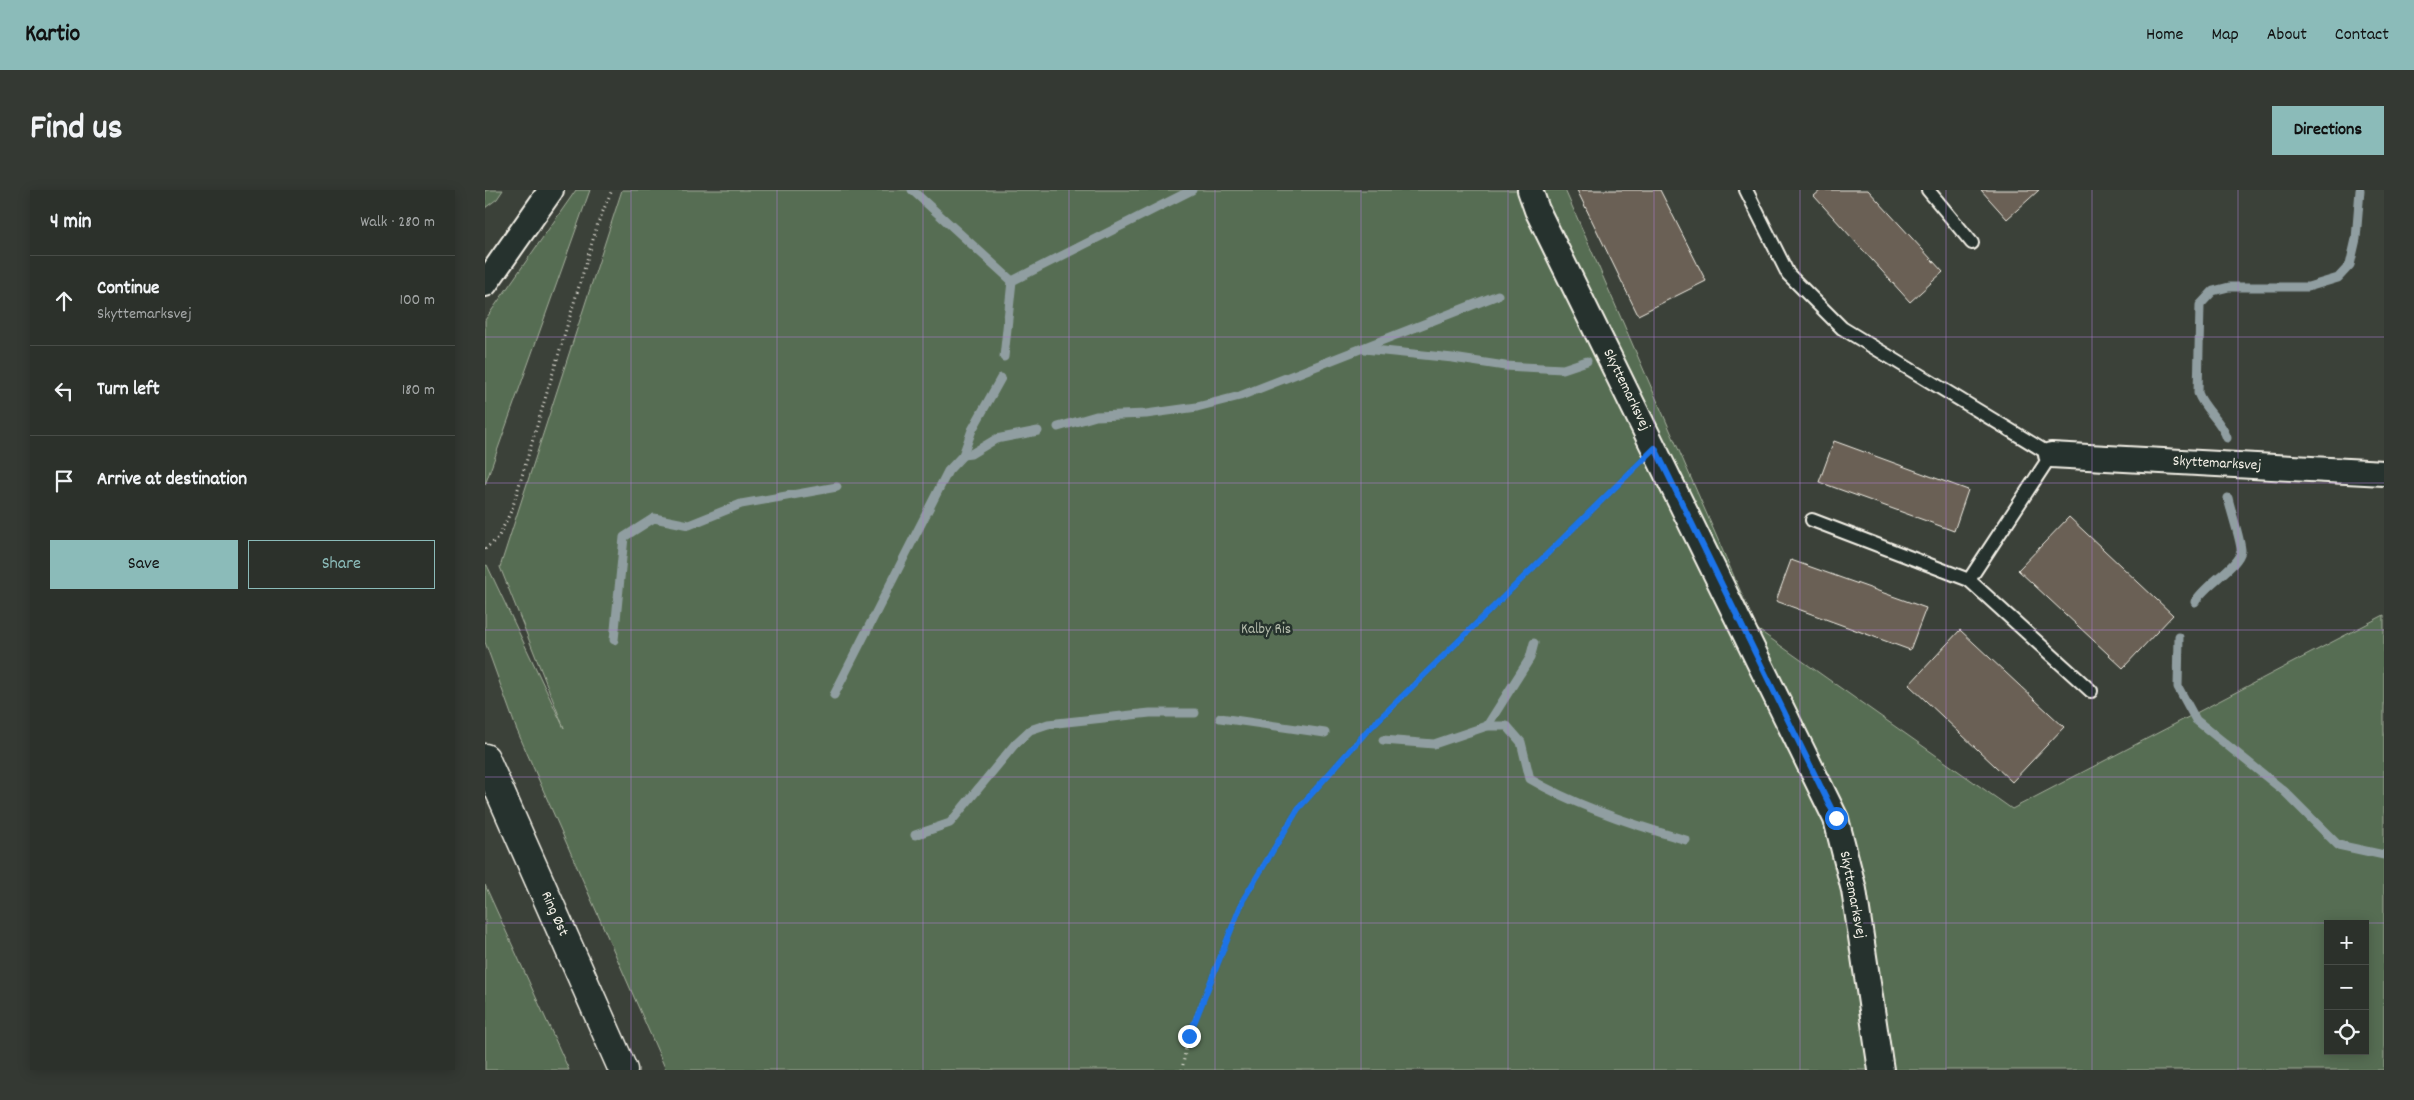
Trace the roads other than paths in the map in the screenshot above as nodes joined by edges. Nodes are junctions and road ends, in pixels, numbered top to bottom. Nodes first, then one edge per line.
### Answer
1 (551, 190) edge
2 (1530, 190) edge
3 (1746, 190) edge
4 (1928, 190) edge
5 (526, 224) junction
6 (1972, 243) dead end
7 (485, 256) edge
8 (485, 284) edge
9 (2051, 455) junction
10 (2384, 473) edge
11 (1812, 520) dead end
12 (1969, 580) junction
13 (2091, 691) dead end
14 (485, 758) edge
15 (623, 1070) edge
16 (1881, 1070) edge

1 - 5 street
2 - 16 street, Skyttemarksvej
3 - 9 lane
4 - 6 lane
5 - 7 street
5 - 8 street
9 - 10 street, Skyttemarksvej
9 - 12 lane
11 - 12 lane
12 - 13 lane
14 - 15 main road, Ring Øst

